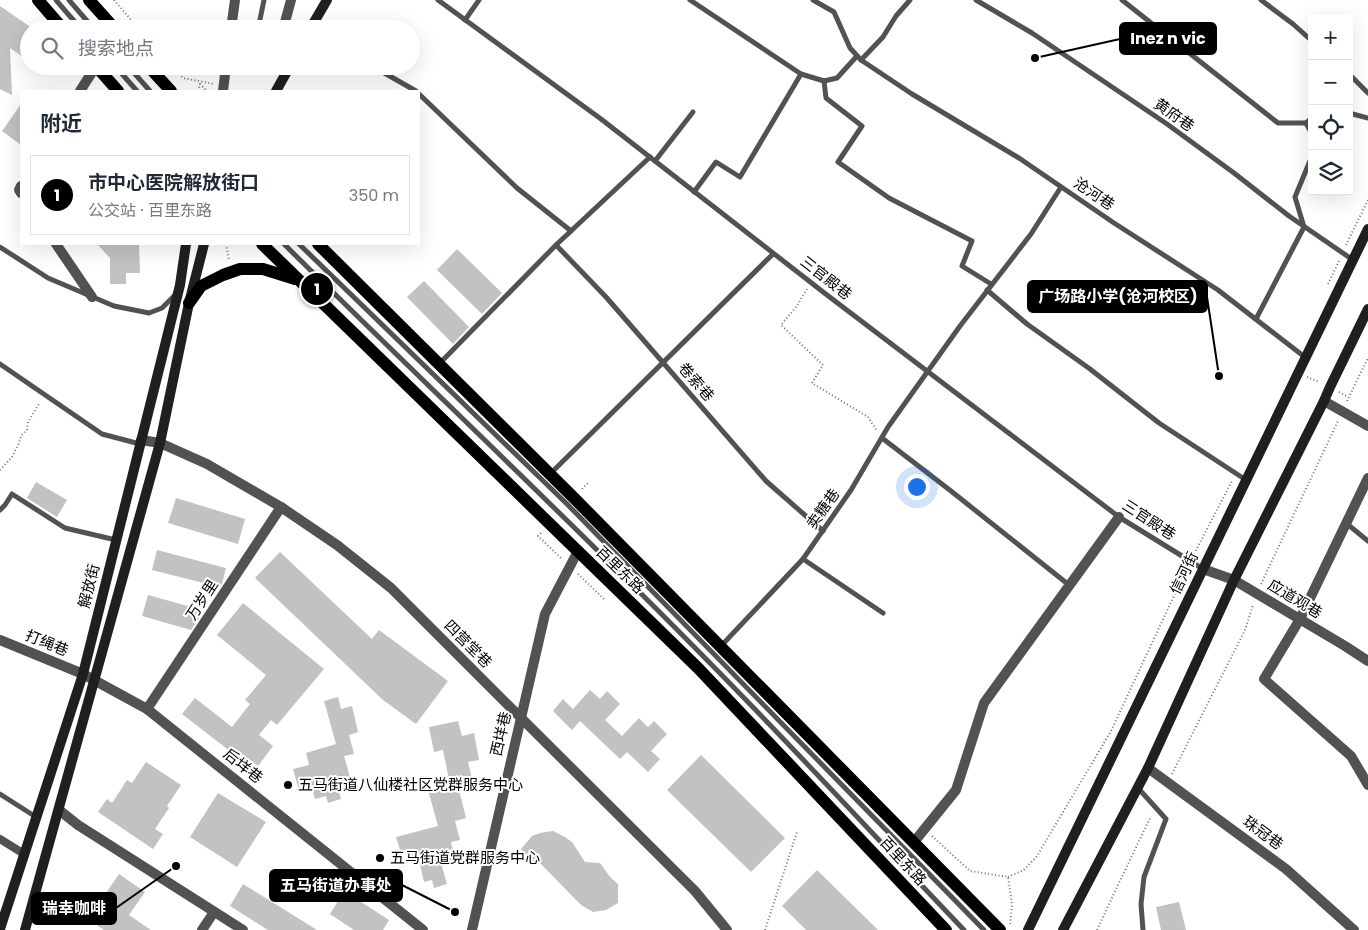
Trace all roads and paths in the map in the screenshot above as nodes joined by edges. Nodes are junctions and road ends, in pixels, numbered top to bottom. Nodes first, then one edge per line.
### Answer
1 (38, 0) edge
2 (56, 0) edge
3 (69, 0) edge
4 (89, 0) edge
5 (114, 0) edge
6 (234, 0) edge
7 (264, 0) edge
8 (291, 0) edge
9 (327, 0) edge
10 (438, 0) edge
11 (479, 0) edge
12 (690, 0) edge
13 (813, 0) edge
14 (910, 0) edge
15 (976, 0) edge
16 (1122, 0) edge
17 (1260, 0) edge
18 (55, 20) edge
19 (73, 20) edge
20 (86, 20) edge
21 (107, 20) edge
22 (131, 20) edge
23 (232, 20) edge
24 (260, 20) edge
25 (286, 20) edge
26 (316, 20) edge
27 (465, 20) junction
28 (1308, 37) edge
29 (859, 58) junction
30 (801, 74) junction
31 (90, 75) edge
32 (104, 75) edge
33 (123, 75) edge
34 (136, 75) edge
35 (156, 75) edge
36 (180, 75) edge
37 (225, 75) edge
38 (285, 75) edge
39 (388, 75) edge
40 (1353, 78) edge
41 (824, 81) junction
42 (223, 88) edge
43 (81, 90) edge
44 (117, 90) edge
45 (136, 90) edge
46 (149, 90) edge
47 (170, 90) edge
48 (198, 90) edge
49 (206, 90) edge
50 (277, 90) edge
51 (414, 90) edge
52 (1368, 93) edge
53 (420, 95) edge
54 (693, 112) dead end
55 (1353, 113) edge
56 (1368, 118) edge
57 (1306, 123) joint
58 (1308, 127) edge
59 (652, 159) junction
60 (1308, 165) edge
61 (1062, 187) junction
62 (694, 192) junction
63 (1304, 227) junction
64 (1368, 229) edge
65 (571, 231) junction
66 (57, 245) edge
67 (186, 245) edge
68 (204, 245) edge
69 (263, 245) edge
70 (285, 245) edge
71 (301, 245) edge
72 (319, 245) edge
73 (556, 245) junction
74 (0, 247) edge
75 (773, 254) junction
76 (1353, 260) junction
77 (298, 280) junction
78 (811, 283) junction
79 (991, 284) junction
80 (987, 290) junction
81 (178, 291) junction
82 (92, 297) junction
83 (189, 303) junction
84 (1368, 309) edge
85 (1256, 320) junction
86 (1306, 358) junction
87 (1368, 358) edge
88 (662, 362) junction
89 (0, 364) edge
90 (440, 364) junction
91 (928, 372) junction
92 (43, 393) junction
93 (1324, 401) junction
94 (1343, 412) junction
95 (1368, 426) edge
96 (882, 438) junction
97 (141, 442) junction
98 (160, 443) junction
99 (0, 470) edge
100 (1236, 473) junction
101 (550, 474) junction
102 (1368, 478) edge
103 (1246, 480) junction
104 (281, 506) junction
105 (0, 510) edge
106 (1118, 517) junction
107 (1346, 524) junction
108 (823, 530) junction
109 (116, 540) junction
110 (1368, 541) edge
111 (578, 551) junction
112 (803, 559) junction
113 (1190, 562) junction
114 (1203, 569) junction
115 (1234, 580) junction
116 (1069, 585) junction
117 (1257, 593) junction
118 (883, 613) dead end
119 (1300, 619) junction
120 (0, 640) edge
121 (720, 646) junction
122 (1368, 661) edge
123 (82, 674) junction
124 (95, 682) junction
125 (148, 709) junction
126 (520, 718) junction
127 (1148, 768) junction
128 (1168, 782) junction
129 (1368, 785) edge
130 (1137, 787) junction
131 (0, 794) edge
132 (1155, 807) junction
133 (59, 810) junction
134 (36, 817) junction
135 (924, 829) junction
136 (797, 832) dead end
137 (0, 839) edge
138 (914, 842) junction
139 (24, 854) junction
140 (1008, 877) junction
141 (214, 912) junction
142 (0, 930) edge
143 (25, 930) edge
144 (202, 930) edge
145 (243, 930) edge
146 (424, 930) edge
147 (472, 930) edge
148 (727, 930) edge
149 (764, 930) edge
150 (946, 930) edge
151 (964, 930) edge
152 (984, 930) edge
153 (1000, 930) edge
154 (1006, 930) edge
155 (1028, 930) edge
156 (1063, 930) edge
157 (1098, 930) edge
158 (1142, 930) edge
159 (1354, 930) edge

1 - 18 main road
2 - 19 lane
3 - 20 lane
4 - 21 main road
5 - 22 path
6 - 23 street
7 - 24 lane
8 - 25 street
9 - 26 main road
10 - 27 lane, 三官殿巷
11 - 27 lane
12 - 30 lane
13 - 29 lane
14 - 29 lane
15 - 63 lane, 黄府巷
16 - 57 lane
17 - 28 lane
27 - 59 lane, 三官殿巷
29 - 41 lane
29 - 61 lane, 沧河巷
30 - 41 lane
30 - 62 lane
31 - 43 street
32 - 44 main road
33 - 45 lane
34 - 46 lane
35 - 47 main road
36 - 42 path
37 - 42 street
38 - 50 main road
39 - 51 lane
40 - 52 lane
41 - 79 lane
48 - 49 path
53 - 65 lane
54 - 59 lane
55 - 56 lane
57 - 58 lane
59 - 62 lane, 三官殿巷
59 - 65 lane
60 - 63 lane
61 - 79 lane, 卖糖巷
61 - 85 lane, 沧河巷
62 - 75 lane, 三官殿巷
63 - 76 lane, 黄府巷
63 - 85 lane
64 - 76 main road, 信河街
65 - 73 lane
66 - 82 street
67 - 81 main road, 解放街
68 - 83 main road, 解放街
69 - 77 main road, 百里东路
70 - 151 lane
71 - 152 lane
72 - 90 main road, 百里东路
73 - 88 lane, 卷索巷
73 - 90 lane
74 - 82 lane
75 - 78 lane, 三官殿巷
75 - 88 lane
76 - 86 main road, 信河街
77 - 83 main road
77 - 111 main road, 百里东路
78 - 91 lane, 三官殿巷
78 - 96 path
79 - 80 lane, 卖糖巷
80 - 91 lane, 卖糖巷
80 - 100 lane
81 - 82 lane
81 - 97 main road, 解放街
83 - 98 main road, 解放街
84 - 93 main road
85 - 86 lane, 沧河巷
86 - 103 main road, 信河街
87 - 94 path
88 - 101 lane
88 - 108 lane, 卷索巷
89 - 92 lane
90 - 101 main road, 百里东路
91 - 96 lane, 卖糖巷
91 - 106 lane, 三官殿巷
92 - 97 lane
92 - 99 path
93 - 94 street
93 - 115 main road
94 - 95 street
94 - 117 path
96 - 108 lane, 卖糖巷
96 - 116 lane
97 - 98 street, 四营堂巷
97 - 109 main road, 解放街
98 - 104 street, 四营堂巷
98 - 124 main road, 解放街
100 - 103 lane
100 - 113 path
101 - 121 main road, 百里东路
102 - 107 street
103 - 114 main road, 信河街
104 - 125 street, 万岁里
104 - 126 street, 四营堂巷
105 - 109 lane
106 - 113 lane, 三官殿巷
106 - 116 street
107 - 110 lane
107 - 119 street
108 - 112 lane, 卖糖巷
109 - 123 main road, 解放街
111 - 126 street, 西垟巷
111 - 150 main road, 百里东路
112 - 118 lane
112 - 121 lane, 卖糖巷
113 - 114 lane, 三官殿巷
113 - 140 path
114 - 115 street, 应道观巷
114 - 155 main road, 信河街
115 - 117 street, 应道观巷
115 - 127 main road
116 - 135 street
117 - 119 street, 应道观巷
117 - 128 path
119 - 122 street, 应道观巷
119 - 129 street
120 - 123 street, 打绳巷
121 - 138 main road, 百里东路
123 - 124 street, 后垟巷
123 - 134 main road, 解放街
124 - 125 street, 后垟巷
124 - 133 main road, 解放街
125 - 146 street, 后垟巷
126 - 147 street, 西垟巷
126 - 148 street, 四营堂巷
127 - 128 street, 珠冠巷
127 - 130 main road
128 - 159 street, 珠冠巷
130 - 132 lane
130 - 156 main road
131 - 134 lane
132 - 157 path
132 - 158 lane
133 - 141 street
133 - 143 main road, 解放街
134 - 139 main road, 解放街
135 - 138 street
135 - 140 path
136 - 149 path
137 - 139 street
138 - 153 main road, 百里东路
139 - 142 main road, 解放街
140 - 154 path
141 - 144 street
141 - 145 street

